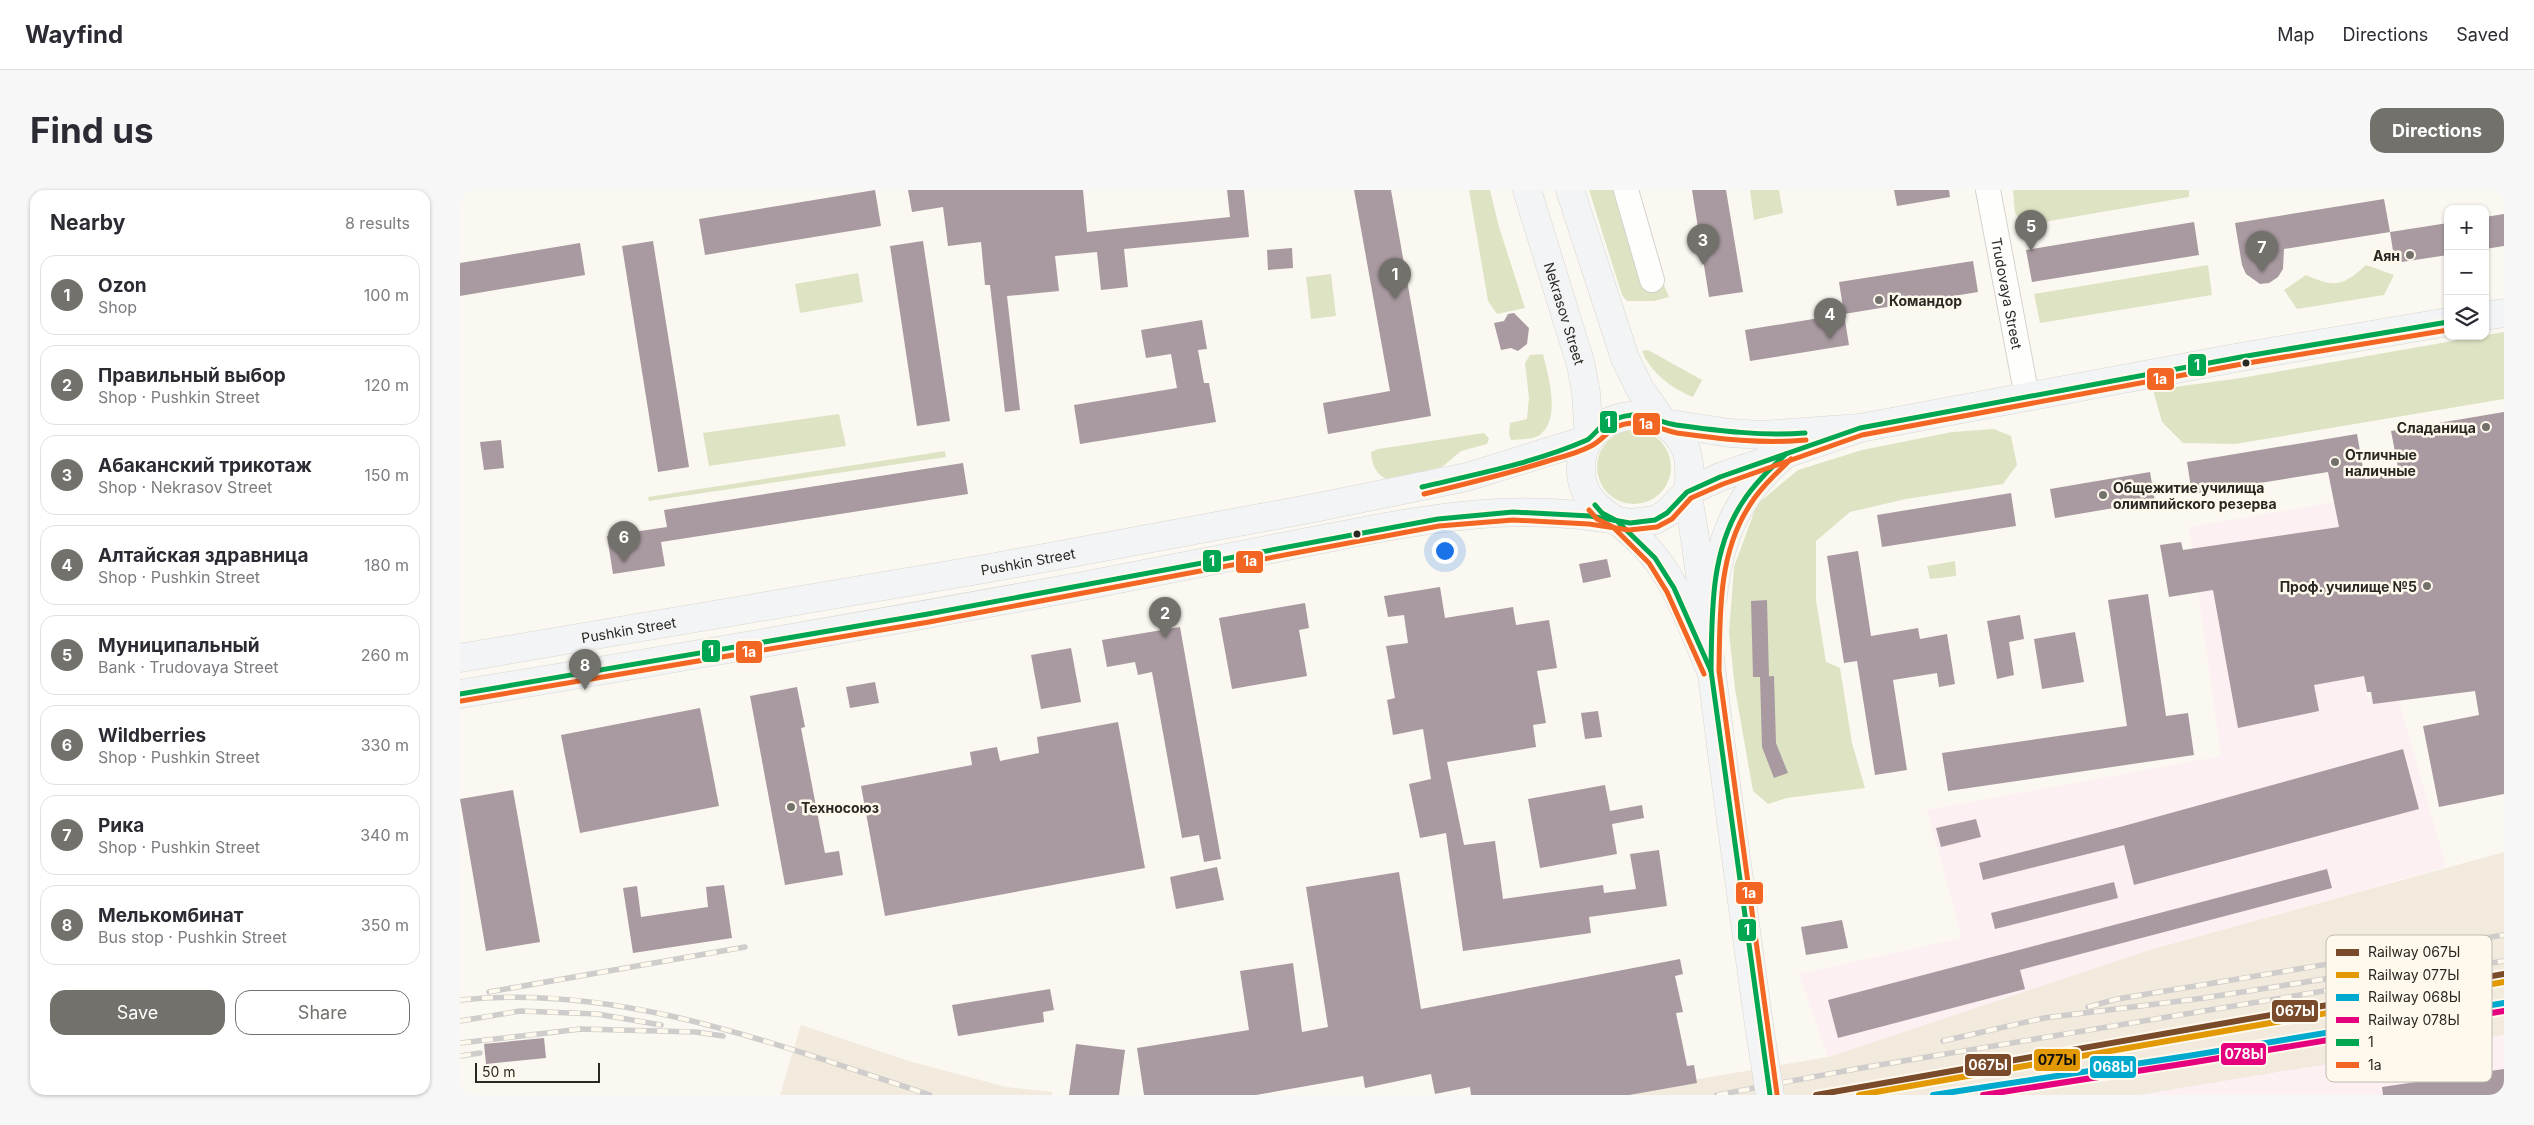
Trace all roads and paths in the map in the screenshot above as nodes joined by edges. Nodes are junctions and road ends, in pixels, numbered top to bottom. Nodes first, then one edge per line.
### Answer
1 (1527, 190) edge
2 (1570, 190) edge
3 (1626, 190) edge
4 (1988, 190) edge
5 (1652, 280) dead end
6 (2504, 313) edge
7 (2489, 315) edge
8 (2444, 323) edge
9 (2027, 396) junction
10 (1664, 423) junction
11 (1860, 428) junction
12 (1589, 439) junction
13 (1787, 453) junction
14 (1687, 492) junction
15 (1617, 521) junction
16 (460, 658) edge
17 (1711, 671) junction
18 (460, 694) edge
19 (1770, 1095) edge

1 - 12 main road, Nekrasov Street
2 - 10 main road
3 - 5 street
4 - 9 street, Trudovaya Street
6 - 7 main road
8 - 9 main road
9 - 11 main road
10 - 11 main road
10 - 12 main road
10 - 14 main road
11 - 13 main road
12 - 15 main road
12 - 16 main road, Pushkin Street
13 - 14 main road
13 - 17 main road
14 - 15 main road
14 - 17 main road
15 - 17 main road
15 - 18 main road
17 - 19 main road, bridge

